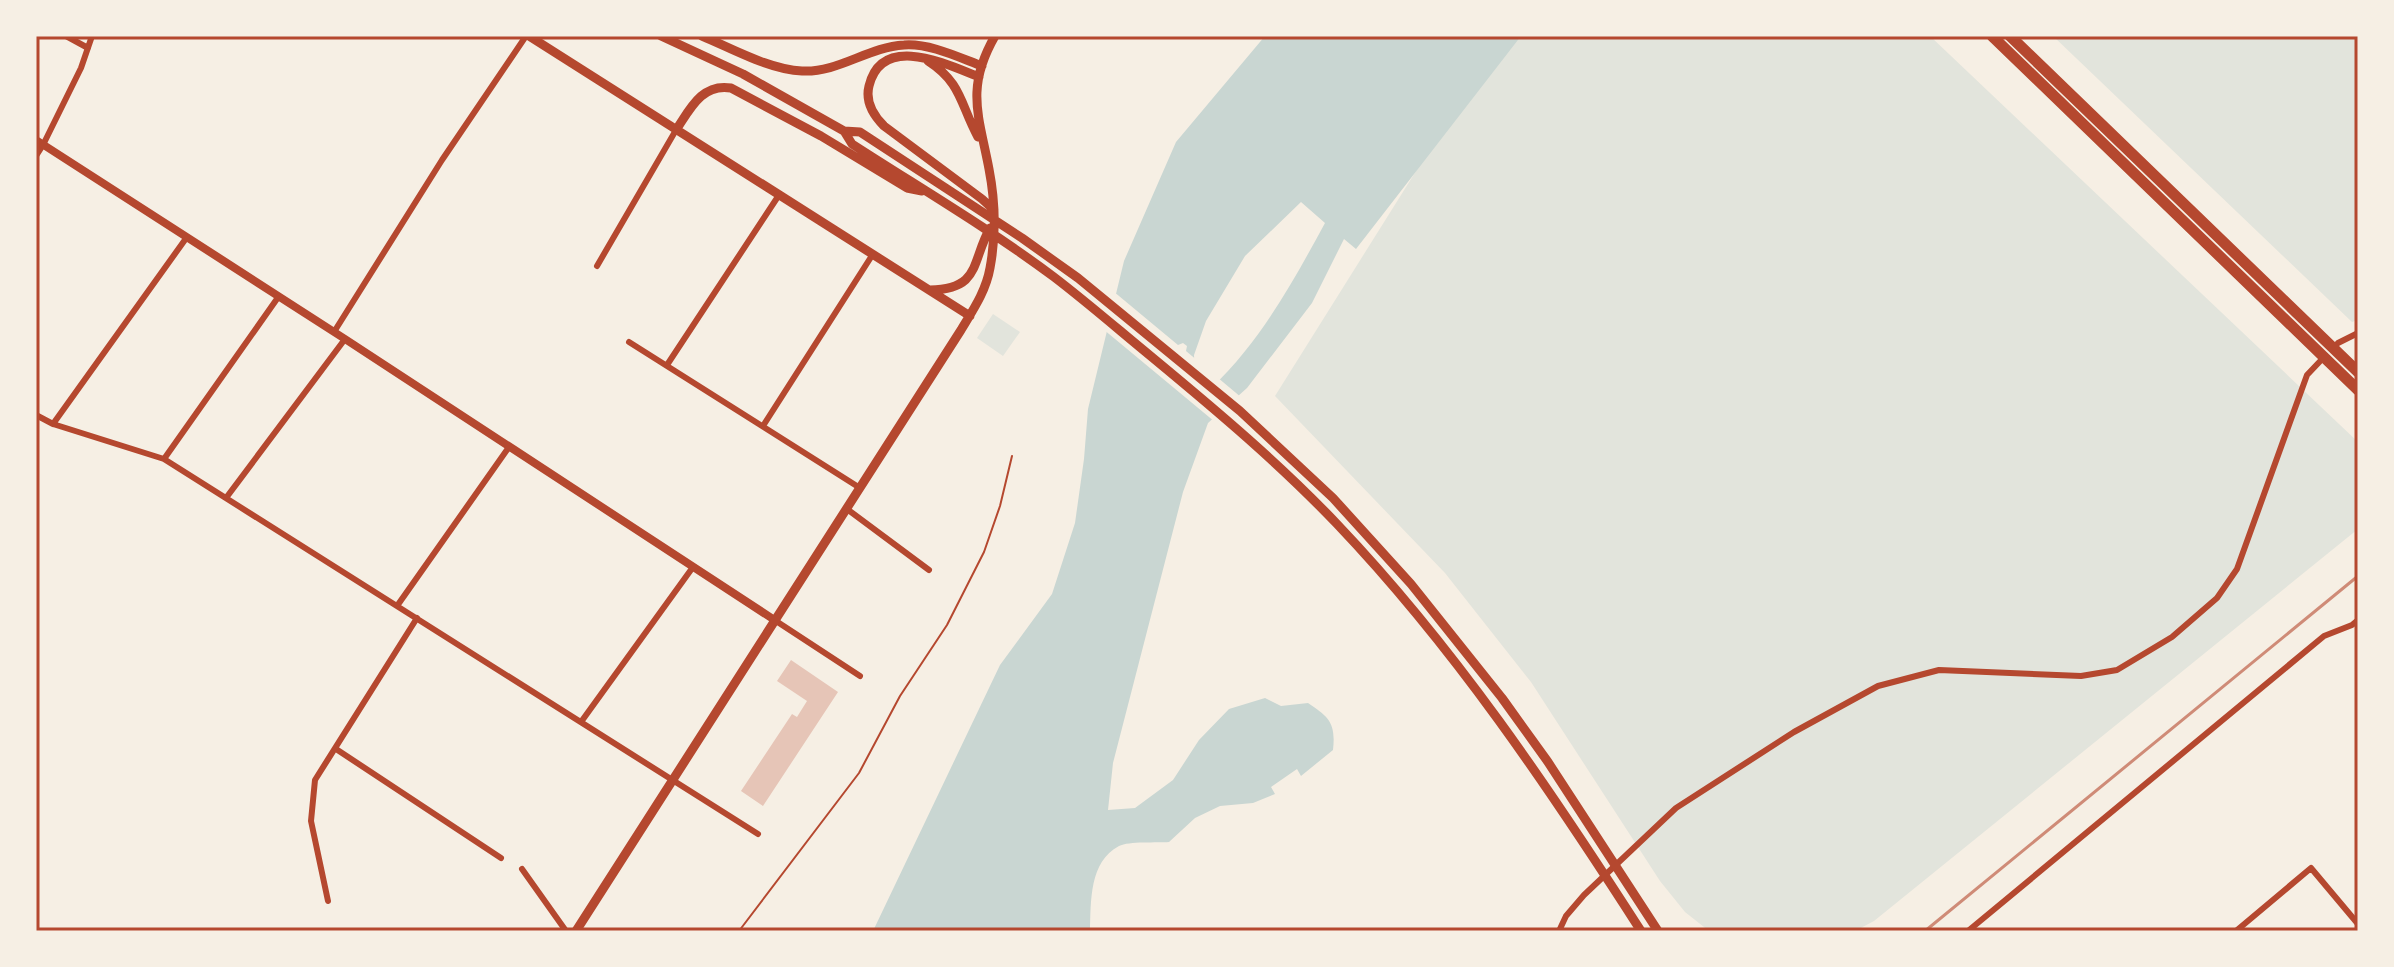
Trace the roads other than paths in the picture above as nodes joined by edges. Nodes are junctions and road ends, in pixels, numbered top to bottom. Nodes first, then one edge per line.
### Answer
1 (66, 36) edge
2 (92, 36) edge
3 (528, 36) edge
4 (661, 36) edge
5 (702, 36) edge
6 (995, 36) edge
7 (1992, 36) edge
8 (2010, 36) edge
9 (88, 48) junction
10 (926, 59) junction
11 (982, 66) junction
12 (979, 77) junction
13 (676, 130) junction
14 (844, 131) junction
15 (40, 143) edge
16 (985, 150) junction
17 (36, 156) edge
18 (927, 192) junction
19 (779, 194) junction
20 (993, 223) junction
21 (187, 237) junction
22 (1022, 238) junction
23 (873, 254) junction
24 (597, 266) dead end
25 (930, 290) junction
26 (279, 296) junction
27 (970, 316) junction
28 (334, 332) junction
29 (2358, 333) edge
30 (345, 339) junction
31 (629, 342) dead end
32 (667, 365) junction
33 (2358, 372) edge
34 (2358, 390) edge
35 (36, 415) edge
36 (53, 424) junction
37 (763, 426) junction
38 (509, 447) junction
39 (164, 459) junction
40 (860, 488) junction
41 (226, 498) junction
42 (847, 509) junction
43 (693, 567) junction
44 (929, 570) dead end
45 (397, 606) junction
46 (417, 618) junction
47 (2358, 620) edge
48 (776, 621) junction
49 (860, 676) dead end
50 (581, 722) junction
51 (336, 749) junction
52 (674, 781) junction
53 (758, 834) dead end
54 (501, 858) dead end
55 (522, 869) dead end
56 (328, 901) dead end
57 (2358, 924) edge
58 (566, 931) edge
59 (576, 931) edge
60 (1559, 931) edge
61 (1641, 931) edge
62 (1658, 931) edge
63 (1968, 931) edge
64 (2236, 931) edge

1 - 9 street
2 - 9 street
3 - 13 main road
3 - 28 street
4 - 14 main road
5 - 11 main road
6 - 11 main road
7 - 34 highway
8 - 33 highway
9 - 15 street
10 - 12 main road
10 - 16 main road
10 - 22 main road
11 - 12 main road
12 - 16 main road
13 - 18 main road
13 - 19 main road
13 - 24 street
14 - 18 main road
14 - 22 main road
15 - 17 street
15 - 21 street
16 - 20 main road
18 - 61 main road
19 - 23 main road
19 - 32 street
20 - 25 main road
20 - 27 main road
21 - 26 street
21 - 36 street
22 - 62 main road
23 - 25 main road
23 - 37 street
25 - 27 main road
26 - 28 street
26 - 39 street
27 - 40 main road
28 - 30 street
29 - 60 street
30 - 38 street
30 - 41 street
31 - 32 street
32 - 37 street
35 - 36 street
36 - 39 street
37 - 40 street
38 - 43 street
38 - 45 street
39 - 41 street
40 - 42 main road
41 - 45 street
42 - 44 street
42 - 48 main road
43 - 48 street
43 - 50 street
45 - 46 street
46 - 50 street
46 - 51 street
47 - 63 street
48 - 49 street
48 - 52 main road
50 - 52 street
51 - 54 street
51 - 56 street
52 - 53 street
52 - 59 main road
55 - 58 street
57 - 64 street

